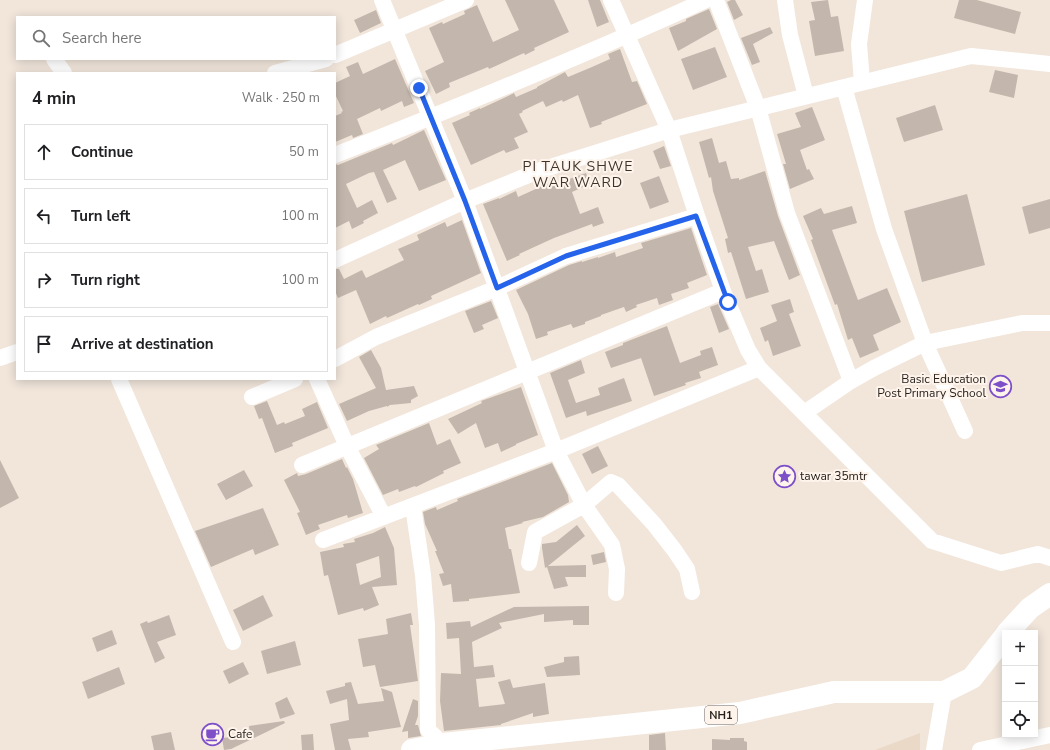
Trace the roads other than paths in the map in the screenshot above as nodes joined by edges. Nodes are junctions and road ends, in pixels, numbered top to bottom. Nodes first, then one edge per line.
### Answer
1 (382, 0) edge
2 (466, 0) edge
3 (611, 0) edge
4 (706, 0) edge
5 (716, 0) edge
6 (785, 0) edge
7 (865, 0) edge
8 (395, 31) junction
9 (628, 36) junction
10 (336, 55) edge
11 (55, 60) edge
12 (322, 60) edge
13 (1050, 64) edge
14 (63, 72) edge
15 (279, 72) edge
16 (862, 82) junction
17 (844, 87) junction
18 (806, 96) junction
19 (758, 108) junction
20 (432, 117) junction
21 (669, 130) junction
22 (336, 155) edge
23 (465, 201) junction
24 (696, 216) junction
25 (336, 260) edge
26 (497, 288) junction
27 (723, 291) junction
28 (1050, 323) edge
29 (925, 343) junction
30 (16, 352) edge
31 (0, 358) edge
32 (336, 358) edge
33 (759, 368) junction
34 (528, 372) junction
35 (119, 380) edge
36 (293, 380) edge
37 (317, 380) edge
38 (851, 381) junction
39 (252, 397) dead end
40 (804, 413) junction
41 (965, 431) dead end
42 (347, 446) junction
43 (556, 451) junction
44 (302, 465) dead end
45 (584, 505) junction
46 (413, 506) junction
47 (384, 517) junction
48 (323, 540) dead end
49 (1050, 558) edge
50 (529, 563) dead end
51 (692, 592) dead end
52 (616, 593) dead end
53 (1050, 594) edge
54 (1010, 630) edge
55 (1002, 640) edge
56 (233, 642) dead end
57 (944, 692) junction
58 (1050, 736) edge
59 (458, 746) edge
60 (412, 750) edge
61 (934, 750) edge
62 (980, 750) edge

1 - 8 street
2 - 8 street
3 - 9 street
4 - 9 street
5 - 19 street
6 - 18 street
7 - 16 street
8 - 10 street
8 - 20 street
9 - 20 street
9 - 21 street
11 - 14 street
12 - 15 street
13 - 16 street
16 - 17 street
17 - 18 street
17 - 29 street
18 - 19 street
19 - 21 street
19 - 38 street
20 - 22 street
20 - 23 street
21 - 23 street
21 - 24 street
23 - 25 street
23 - 26 street
24 - 26 street
24 - 27 street
26 - 32 street
26 - 34 street
27 - 33 street
27 - 34 street
28 - 29 street
29 - 38 street
29 - 41 street
30 - 31 street
33 - 40 street
33 - 43 street
34 - 42 street
34 - 43 street
35 - 56 street
36 - 39 street
37 - 42 street
38 - 40 street
40 - 49 street
42 - 44 street
42 - 47 street
43 - 45 street
43 - 46 street
45 - 50 street
45 - 51 street
45 - 52 street
46 - 47 street
46 - 59 street
47 - 48 street
53 - 54 highway
55 - 57 highway, NH1
57 - 59 highway, NH1
57 - 61 street
58 - 62 street
59 - 60 highway, NH1

